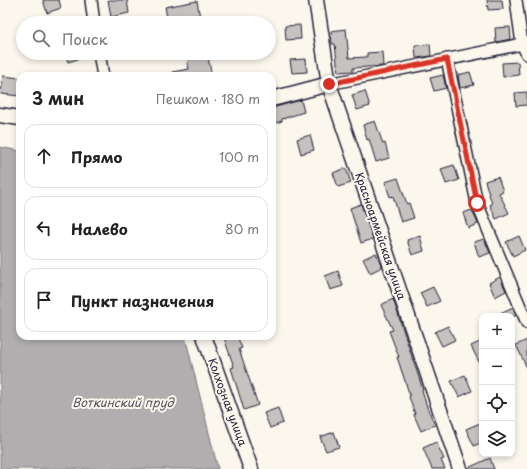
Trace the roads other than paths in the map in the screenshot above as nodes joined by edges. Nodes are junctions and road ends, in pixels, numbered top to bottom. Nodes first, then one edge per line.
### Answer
1 (91, 0) edge
2 (316, 0) edge
3 (516, 0) edge
4 (93, 16) edge
5 (525, 43) edge
6 (527, 54) edge
7 (447, 59) junction
8 (100, 60) edge
9 (102, 72) edge
10 (329, 84) junction
11 (276, 98) edge
12 (0, 116) edge
13 (16, 118) edge
14 (527, 323) edge
15 (205, 340) edge
16 (251, 469) edge
17 (460, 469) edge

1 - 4 street
2 - 10 street, Красноармейская улица
3 - 5 street
5 - 6 street
5 - 7 street
7 - 10 street
7 - 14 street
8 - 9 street
10 - 11 street
10 - 17 street, Красноармейская улица
12 - 13 street
15 - 16 street, Колхозная улица

